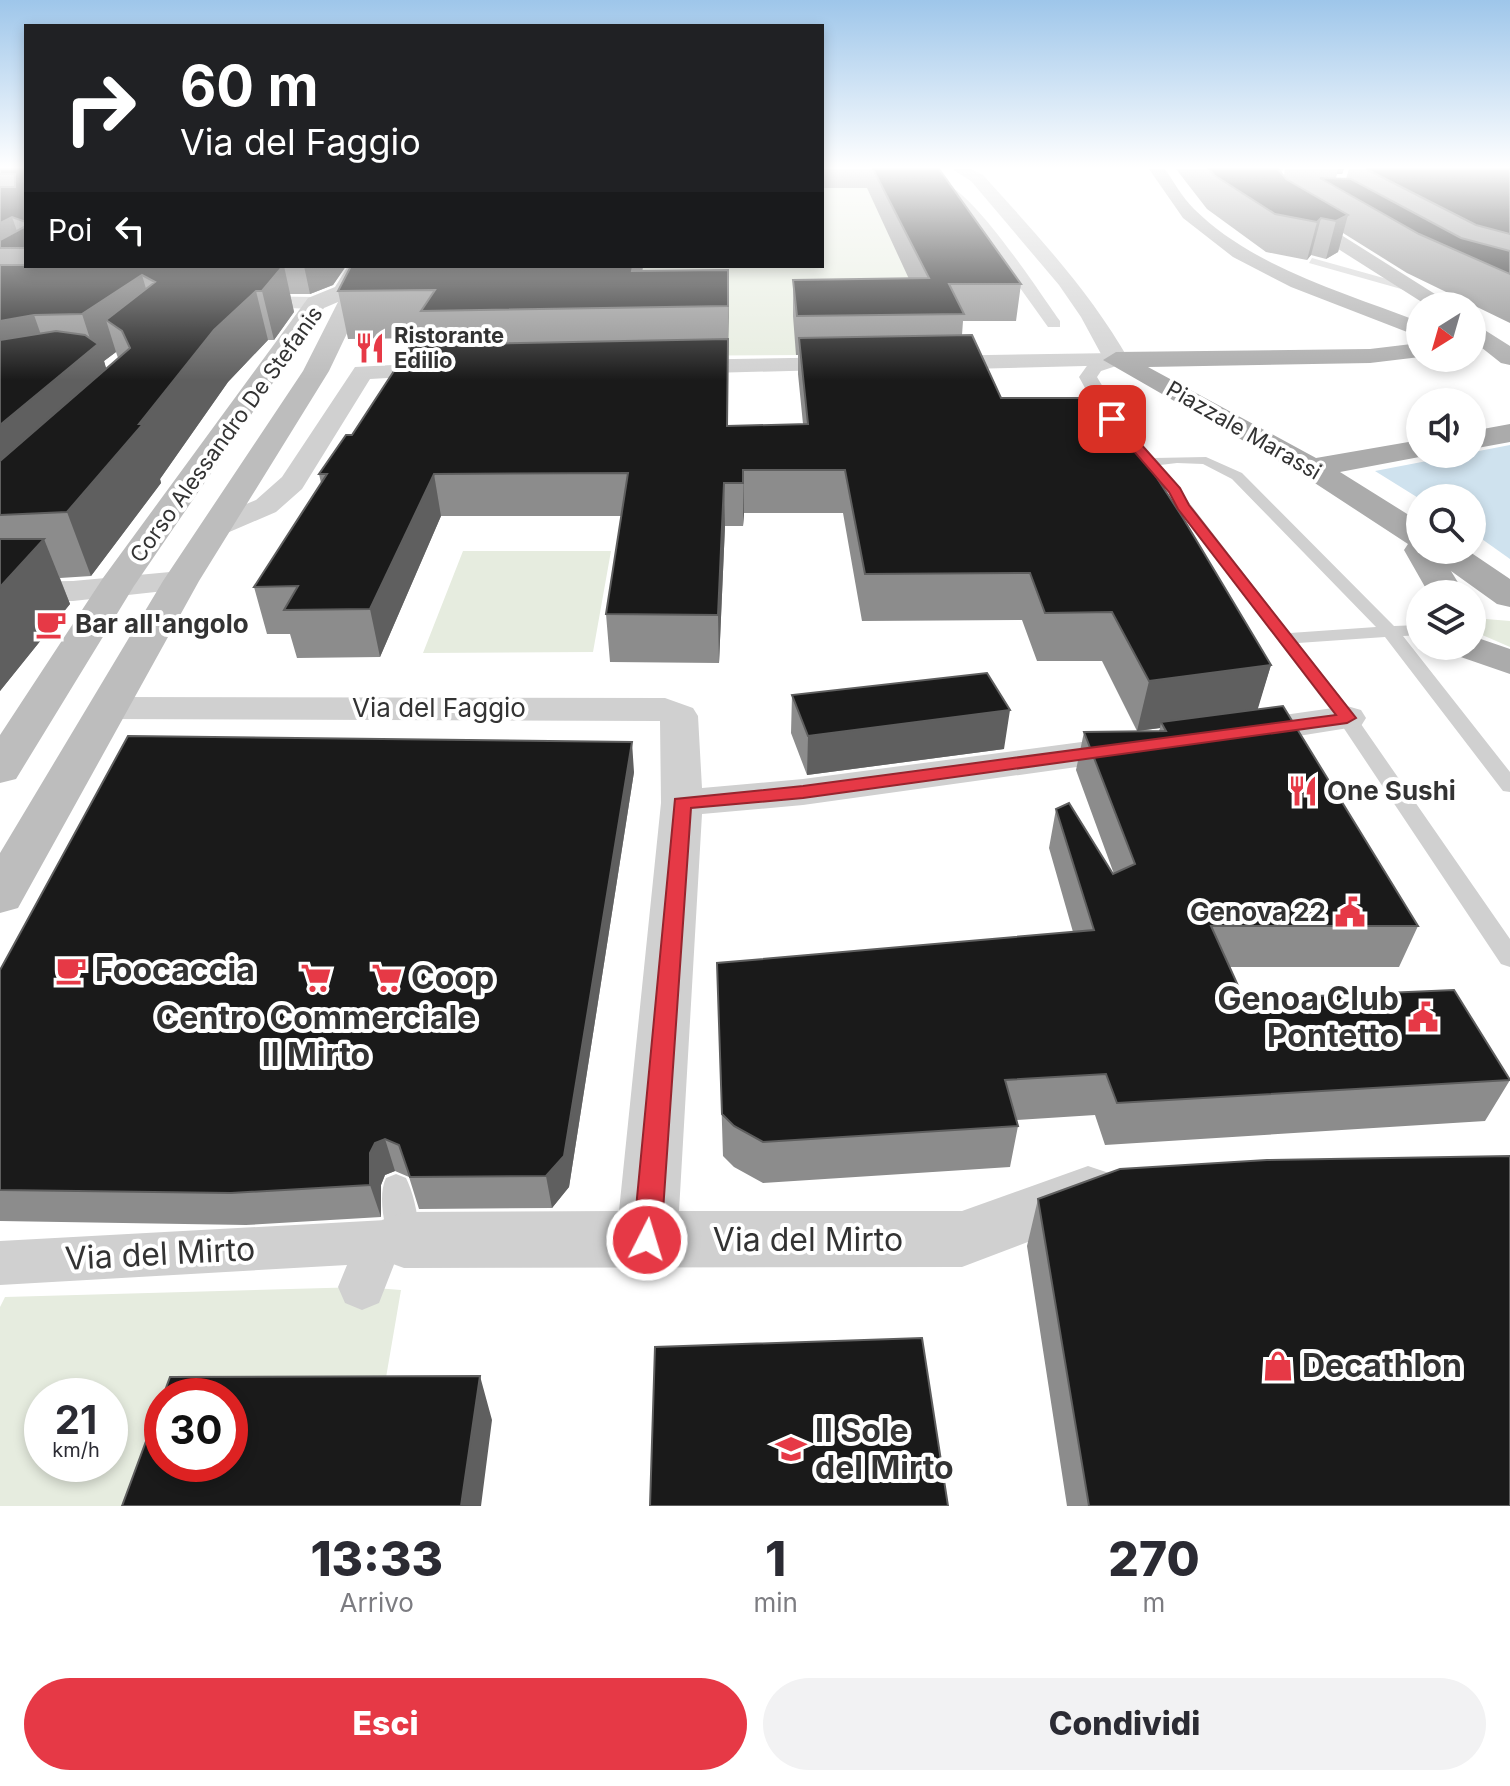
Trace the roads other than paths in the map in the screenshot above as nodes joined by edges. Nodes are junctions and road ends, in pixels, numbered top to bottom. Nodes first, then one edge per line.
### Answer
1 (992, 239) edge
2 (1030, 239) edge
3 (1221, 239) edge
4 (1338, 239) edge
5 (1312, 261) edge
6 (348, 280) edge
7 (1413, 292) edge
8 (1406, 296) edge
9 (224, 302) edge
10 (1406, 305) edge
11 (1364, 307) junction
12 (1054, 324) dead end
13 (1406, 324) edge
14 (1406, 352) edge
15 (1116, 360) junction
16 (877, 364) edge
17 (908, 364) edge
18 (656, 367) edge
19 (467, 369) edge
20 (1112, 419) joint
21 (1510, 433) edge
22 (1486, 437) edge
23 (1406, 451) edge
24 (1152, 462) junction
25 (1312, 468) junction
26 (216, 527) junction
27 (1406, 533) edge
28 (1464, 564) edge
29 (181, 581) junction
30 (116, 586) junction
31 (0, 592) edge
32 (1510, 596) edge
33 (1486, 607) edge
34 (1510, 609) edge
35 (1406, 632) edge
36 (1396, 633) junction
37 (1406, 635) edge
38 (1287, 638) junction
39 (1486, 654) edge
40 (1510, 662) edge
41 (109, 708) junction
42 (1347, 718) junction
43 (0, 769) edge
44 (1510, 786) edge
45 (682, 803) junction
46 (0, 895) edge
47 (1510, 958) edge
48 (1135, 1185) edge
49 (393, 1223) junction
50 (647, 1240) junction
51 (0, 1263) edge
52 (362, 1287) dead end

1 - 12 street
2 - 15 street
3 - 11 main road
4 - 7 main road
5 - 8 lane
6 - 9 street
6 - 26 main road, Corso Alessandro De Stefanis
6 - 30 main road, Corso Alessandro De Stefanis
10 - 11 main road
11 - 13 main road
14 - 15 main road
15 - 17 street
15 - 20 street
15 - 25 main road, Piazzale Marassi
16 - 18 street
19 - 26 street
20 - 24 lane
21 - 22 main road
23 - 25 main road
24 - 36 lane, Piazzale Marassi
24 - 38 lane
25 - 27 main road, Piazzale Marassi
26 - 29 main road, Corso Alessandro De Stefanis
28 - 32 main road
29 - 30 street, Corso Alessandro De Stefanis
29 - 41 main road, Corso Alessandro De Stefanis
30 - 31 street
30 - 43 main road, Corso Alessandro De Stefanis
33 - 34 main road
35 - 36 lane
36 - 37 lane
36 - 38 lane
36 - 44 lane, Piazzale Marassi
38 - 42 lane
39 - 40 main road
41 - 45 street, Via del Faggio
41 - 46 main road, Corso Alessandro De Stefanis
42 - 45 street
42 - 47 lane
45 - 50 street, Via del Faggio
48 - 50 street, Via del Mirto
49 - 50 street, Via del Mirto
49 - 51 street, Via del Mirto
49 - 52 street

